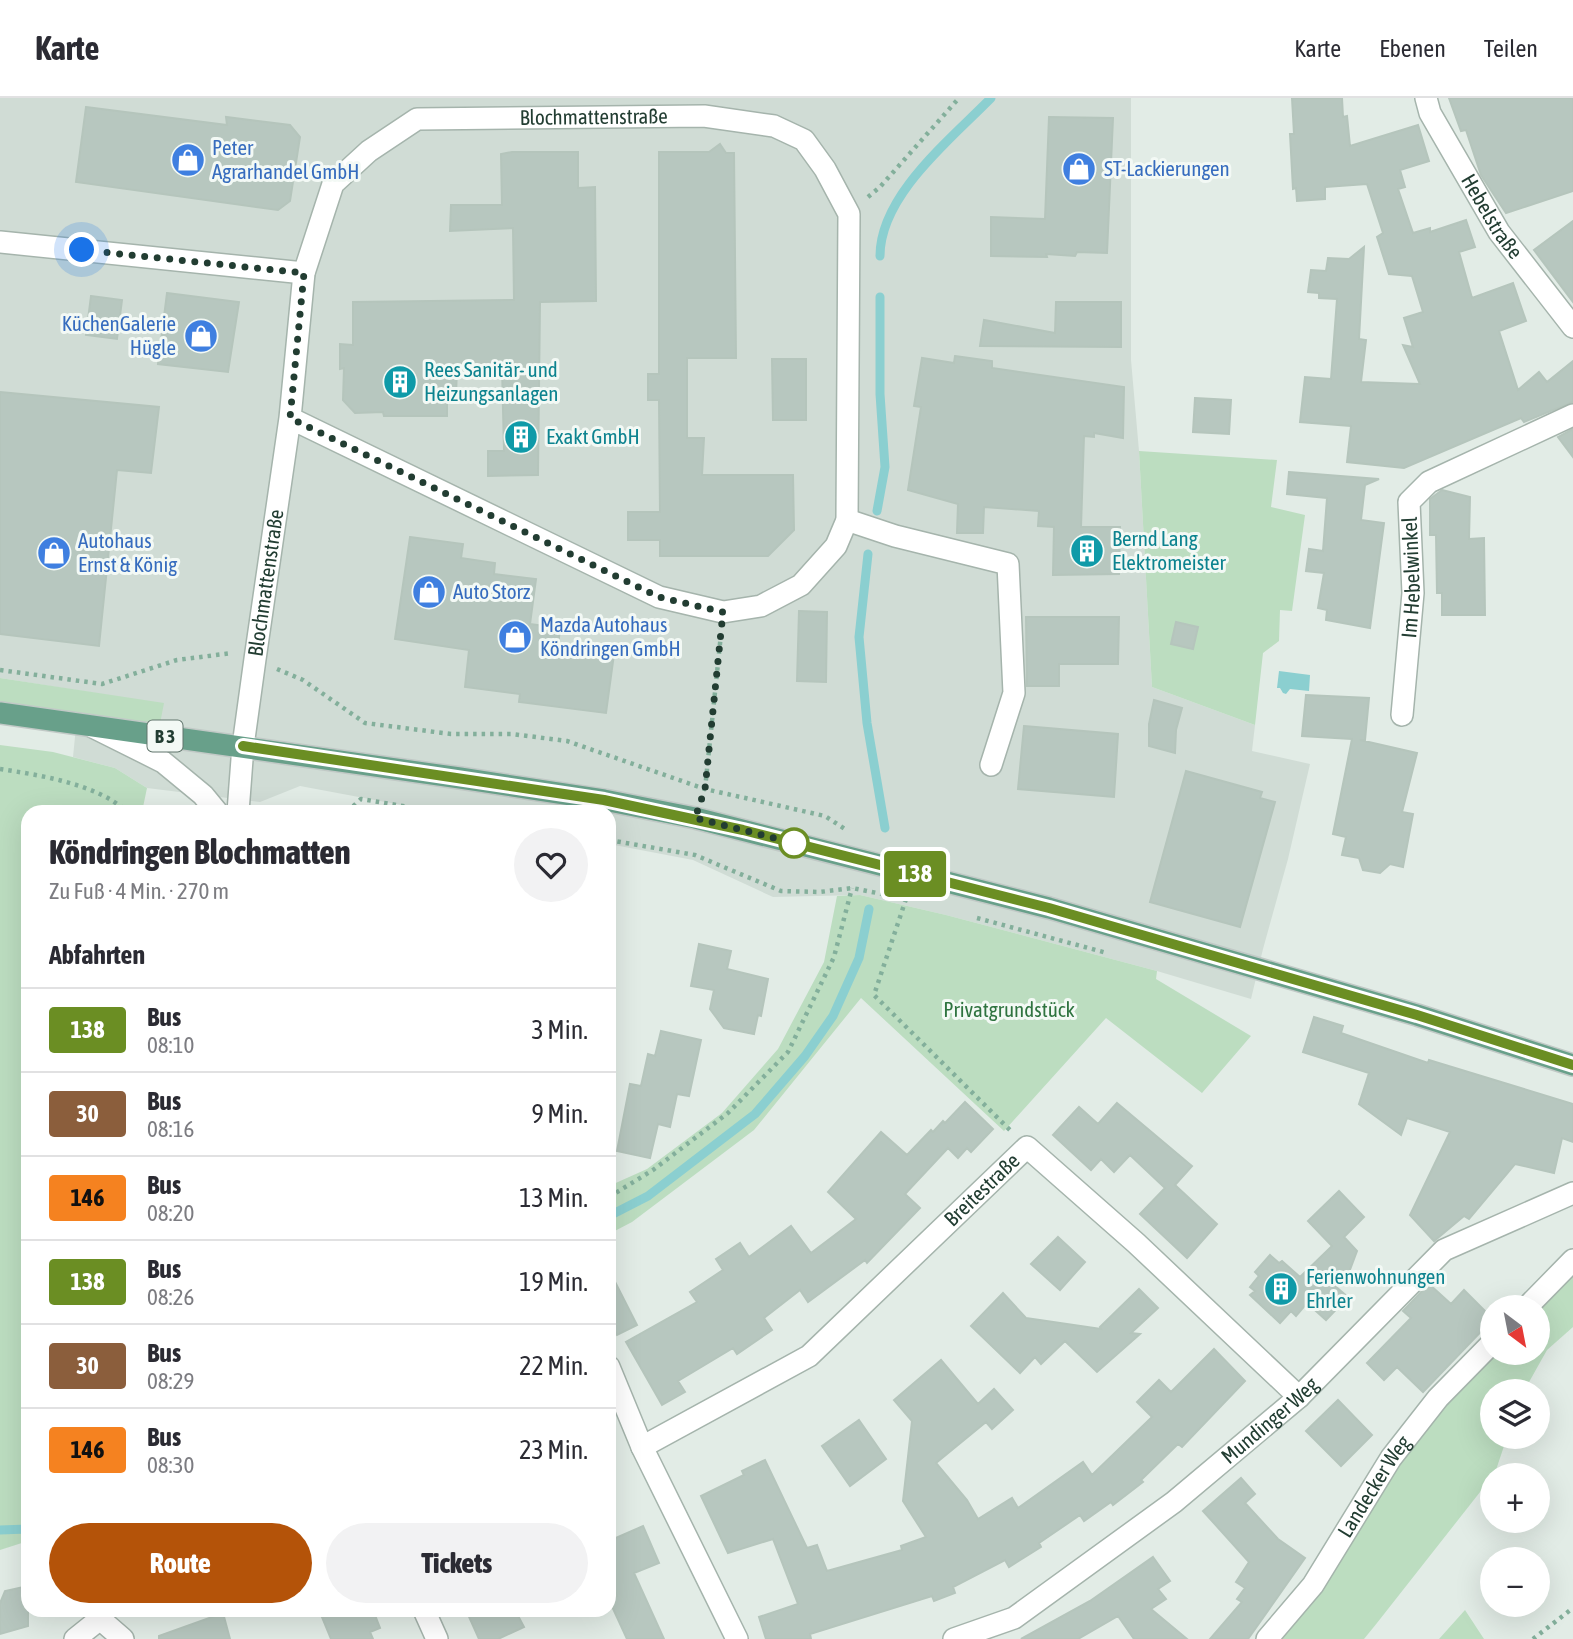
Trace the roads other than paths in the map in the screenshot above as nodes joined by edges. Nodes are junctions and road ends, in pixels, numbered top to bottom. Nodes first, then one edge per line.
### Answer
1 (1426, 98) edge
2 (0, 242) edge
3 (304, 273) junction
4 (1573, 327) edge
5 (1573, 415) edge
6 (290, 418) junction
7 (847, 520) junction
8 (0, 713) edge
9 (1402, 715) dead end
10 (88, 725) junction
11 (243, 746) junction
12 (991, 765) dead end
13 (211, 805) edge
14 (239, 805) edge
15 (1573, 1065) edge
16 (1573, 1193) edge
17 (1573, 1260) edge
18 (1539, 1295) edge
19 (1480, 1355) edge
20 (616, 1384) edge
21 (1299, 1397) junction
22 (642, 1447) junction
23 (100, 1617) edge
24 (105, 1617) edge
25 (427, 1617) edge
26 (75, 1639) edge
27 (123, 1639) edge
28 (437, 1639) edge
29 (737, 1639) edge
30 (954, 1639) edge
31 (1267, 1639) edge

1 - 4 street, Hebelstraße
2 - 3 street
3 - 6 street, Blochmattenstraße
3 - 7 street, Blochmattenstraße
5 - 9 street, Im Hebelwinkel
6 - 7 street, Blochmattenstraße
6 - 11 street, Blochmattenstraße
7 - 12 street
8 - 10 main road, B 3
10 - 11 main road, B 3
10 - 13 street
11 - 14 street, Blochmattenstraße
11 - 15 main road, B 3
16 - 21 street, Mundinger Weg
17 - 18 street
19 - 31 street, Landecker Weg
20 - 22 street
21 - 22 street, Breitestraße
21 - 30 street, Mundinger Weg
22 - 29 street
23 - 26 street
24 - 27 street
25 - 28 street

